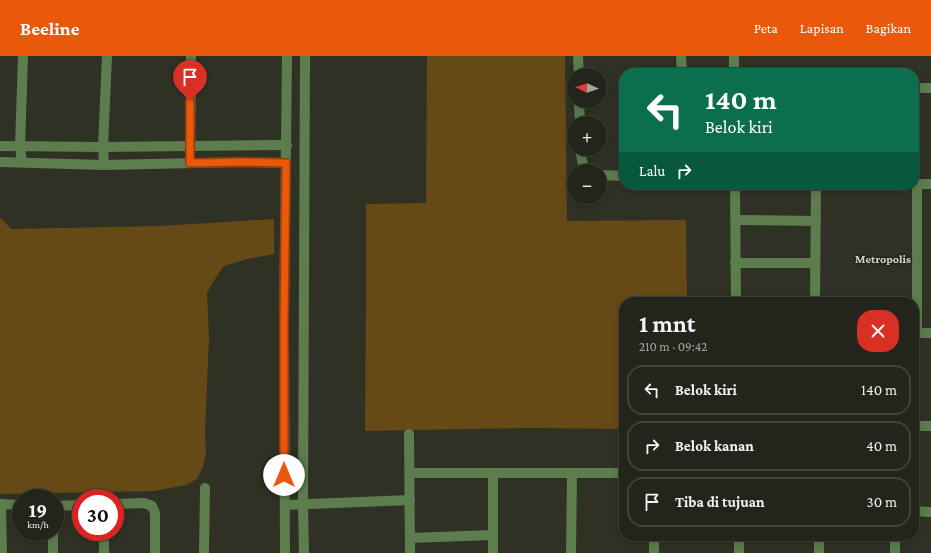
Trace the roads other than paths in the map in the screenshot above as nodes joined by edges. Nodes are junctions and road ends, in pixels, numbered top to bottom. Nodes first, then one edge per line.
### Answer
1 (23, 56) edge
2 (106, 56) edge
3 (191, 56) edge
4 (287, 56) edge
5 (305, 56) edge
6 (578, 56) edge
7 (681, 56) edge
8 (734, 56) edge
9 (579, 68) edge
10 (682, 68) edge
11 (734, 68) edge
12 (919, 88) edge
13 (931, 88) edge
14 (286, 145) junction
15 (0, 146) edge
16 (189, 146) junction
17 (20, 147) junction
18 (103, 147) junction
19 (0, 162) edge
20 (22, 162) junction
21 (190, 163) junction
22 (286, 163) junction
23 (104, 165) junction
24 (607, 175) edge
25 (619, 176) edge
26 (919, 184) edge
27 (931, 184) edge
28 (735, 190) edge
29 (816, 190) edge
30 (916, 190) edge
31 (736, 220) junction
32 (816, 221) junction
33 (735, 263) junction
34 (815, 263) junction
35 (736, 297) edge
36 (815, 297) edge
37 (916, 297) edge
38 (919, 333) edge
39 (931, 333) edge
40 (919, 426) edge
41 (931, 426) edge
42 (409, 434) dead end
43 (410, 473) junction
44 (493, 473) junction
45 (572, 473) junction
46 (619, 473) edge
47 (205, 488) dead end
48 (410, 500) junction
49 (1, 504) edge
50 (124, 504) edge
51 (303, 504) junction
52 (12, 505) edge
53 (284, 505) junction
54 (919, 512) edge
55 (931, 512) edge
56 (493, 535) junction
57 (410, 538) junction
58 (53, 541) edge
59 (104, 541) edge
60 (654, 541) edge
61 (739, 541) edge
62 (819, 541) edge
63 (895, 541) edge
64 (2, 553) edge
65 (53, 553) edge
66 (104, 553) edge
67 (154, 553) edge
68 (204, 553) edge
69 (285, 553) edge
70 (304, 553) edge
71 (410, 553) edge
72 (493, 553) edge
73 (571, 553) edge
74 (654, 553) edge
75 (739, 553) edge
76 (819, 553) edge
77 (895, 553) edge

1 - 17 street
2 - 18 street
3 - 16 street
4 - 14 street
5 - 51 street
6 - 9 street
7 - 10 street
8 - 11 street
12 - 13 street
14 - 16 street
14 - 22 street
15 - 17 street
16 - 18 street
16 - 21 street
17 - 18 street
17 - 20 street
18 - 23 street
19 - 20 street
20 - 23 street
21 - 22 street
21 - 23 street
22 - 53 street
24 - 25 street
26 - 27 street
28 - 31 street
29 - 32 street
30 - 37 street
31 - 32 street
31 - 33 street
32 - 34 street
33 - 34 street
33 - 35 street
34 - 36 street
38 - 39 street
40 - 41 street
42 - 43 street
43 - 44 street
43 - 48 street
44 - 45 street
44 - 56 street
45 - 46 street
45 - 73 street
47 - 68 street
48 - 51 street
48 - 57 street
49 - 52 street
49 - 64 street
50 - 67 street
51 - 53 street
51 - 70 street
53 - 69 street
54 - 55 street
56 - 57 street
56 - 72 street
57 - 71 street
58 - 65 street
59 - 66 street
60 - 74 street
61 - 75 street
62 - 76 street
63 - 77 street

